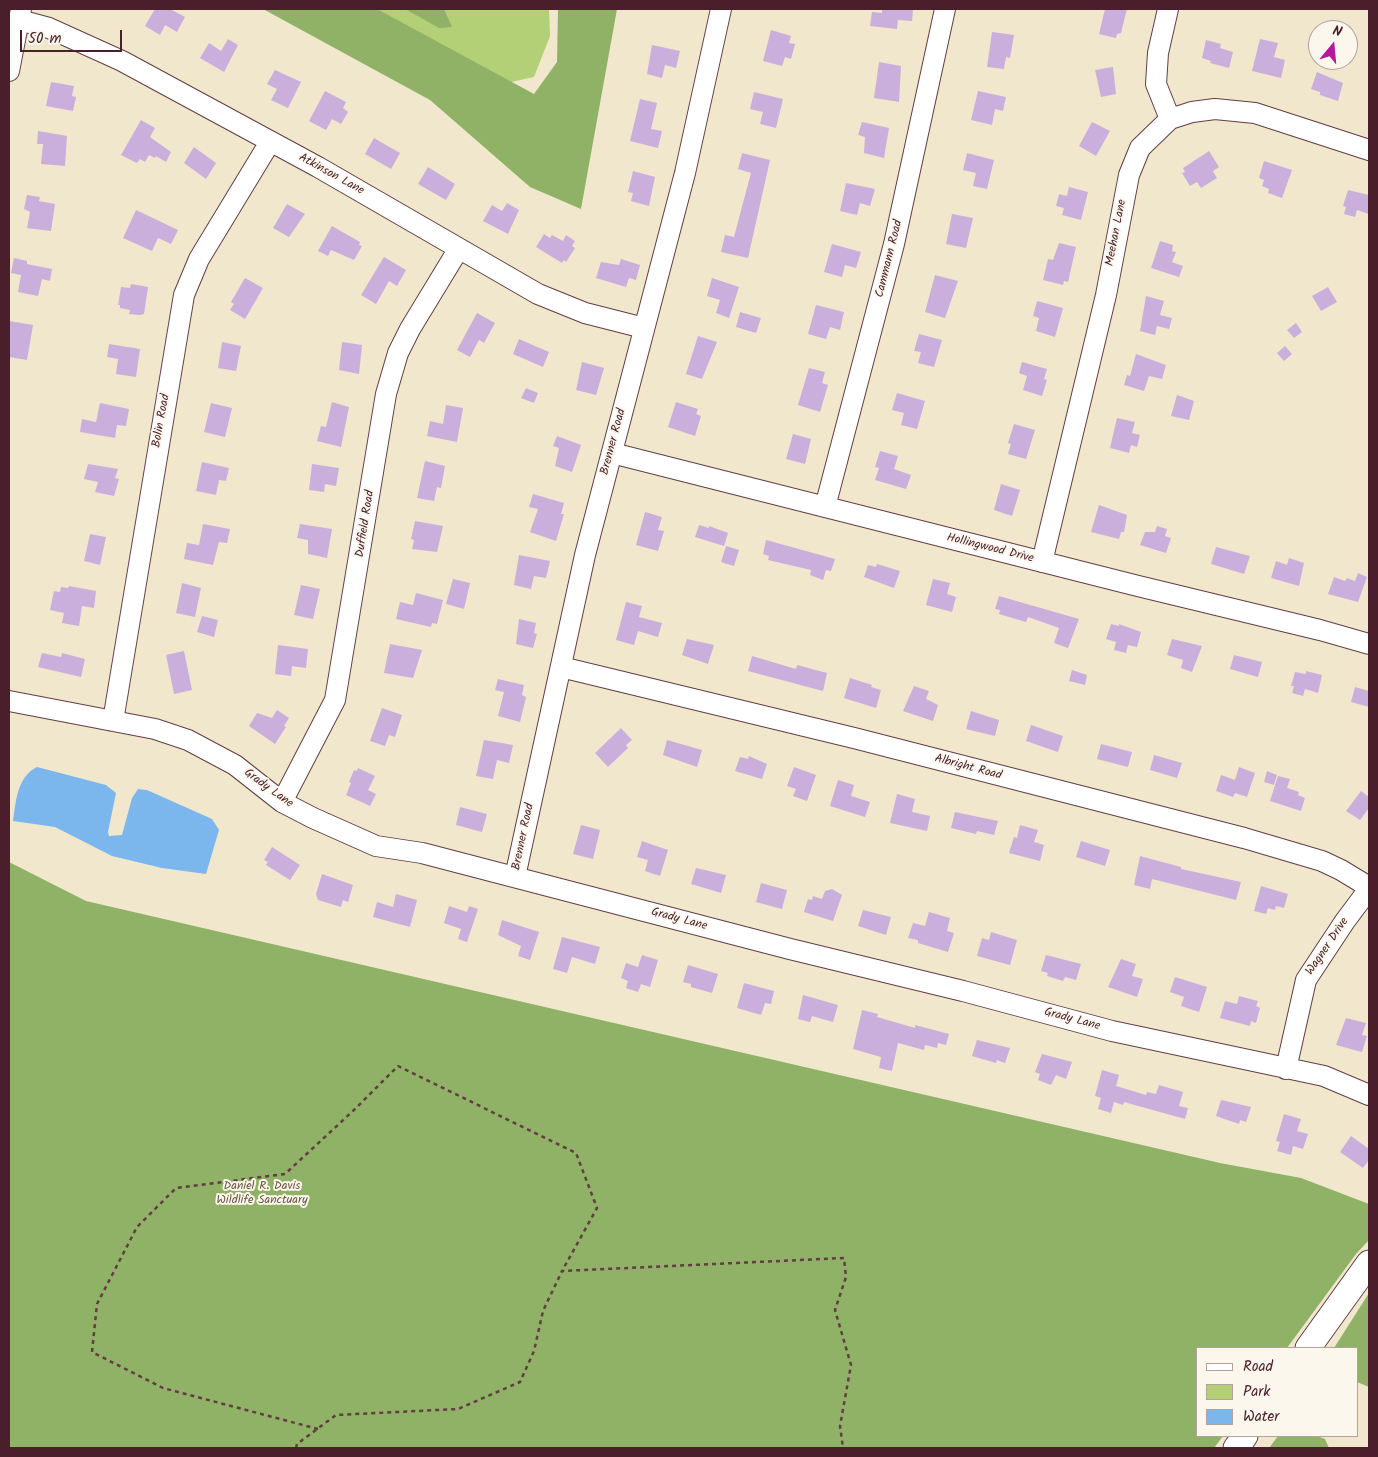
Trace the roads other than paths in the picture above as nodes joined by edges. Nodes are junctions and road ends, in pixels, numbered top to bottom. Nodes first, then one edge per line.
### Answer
1 (721, 9) edge
2 (945, 9) edge
3 (1168, 9) edge
4 (20, 14) edge
5 (9, 72) edge
6 (1170, 120) junction
7 (270, 142) junction
8 (1369, 150) edge
9 (458, 250) junction
10 (644, 328) junction
11 (612, 453) junction
12 (825, 507) junction
13 (1042, 562) junction
14 (1369, 644) edge
15 (561, 667) junction
16 (9, 701) edge
17 (113, 721) junction
18 (282, 802) junction
19 (515, 877) junction
20 (1369, 888) edge
21 (1286, 1069) junction
22 (1369, 1095) edge
23 (1369, 1262) edge
24 (1309, 1347) edge
25 (1244, 1437) edge
26 (1236, 1448) edge

1 - 10 street, Brenner Road
2 - 12 street, Cammann Road
3 - 6 street
4 - 5 street
4 - 7 street, Atkinson Lane
6 - 8 street, Meehan Lane
6 - 13 street, Meehan Lane
7 - 9 street, Atkinson Lane
7 - 17 street, Bolin Road
9 - 10 street, Atkinson Lane
9 - 18 street, Duffield Road
10 - 11 street, Brenner Road
11 - 12 street, Hollingwood Drive
11 - 15 street, Brenner Road
12 - 13 street, Hollingwood Drive
13 - 14 street, Hollingwood Drive
15 - 19 street, Brenner Road
15 - 20 street, Albright Road
16 - 17 street, Grady Lane
17 - 18 street, Grady Lane
18 - 19 street, Grady Lane
19 - 21 street, Grady Lane
20 - 21 street, Wagner Drive
21 - 22 street, Grady Lane
23 - 24 main road
25 - 26 main road

